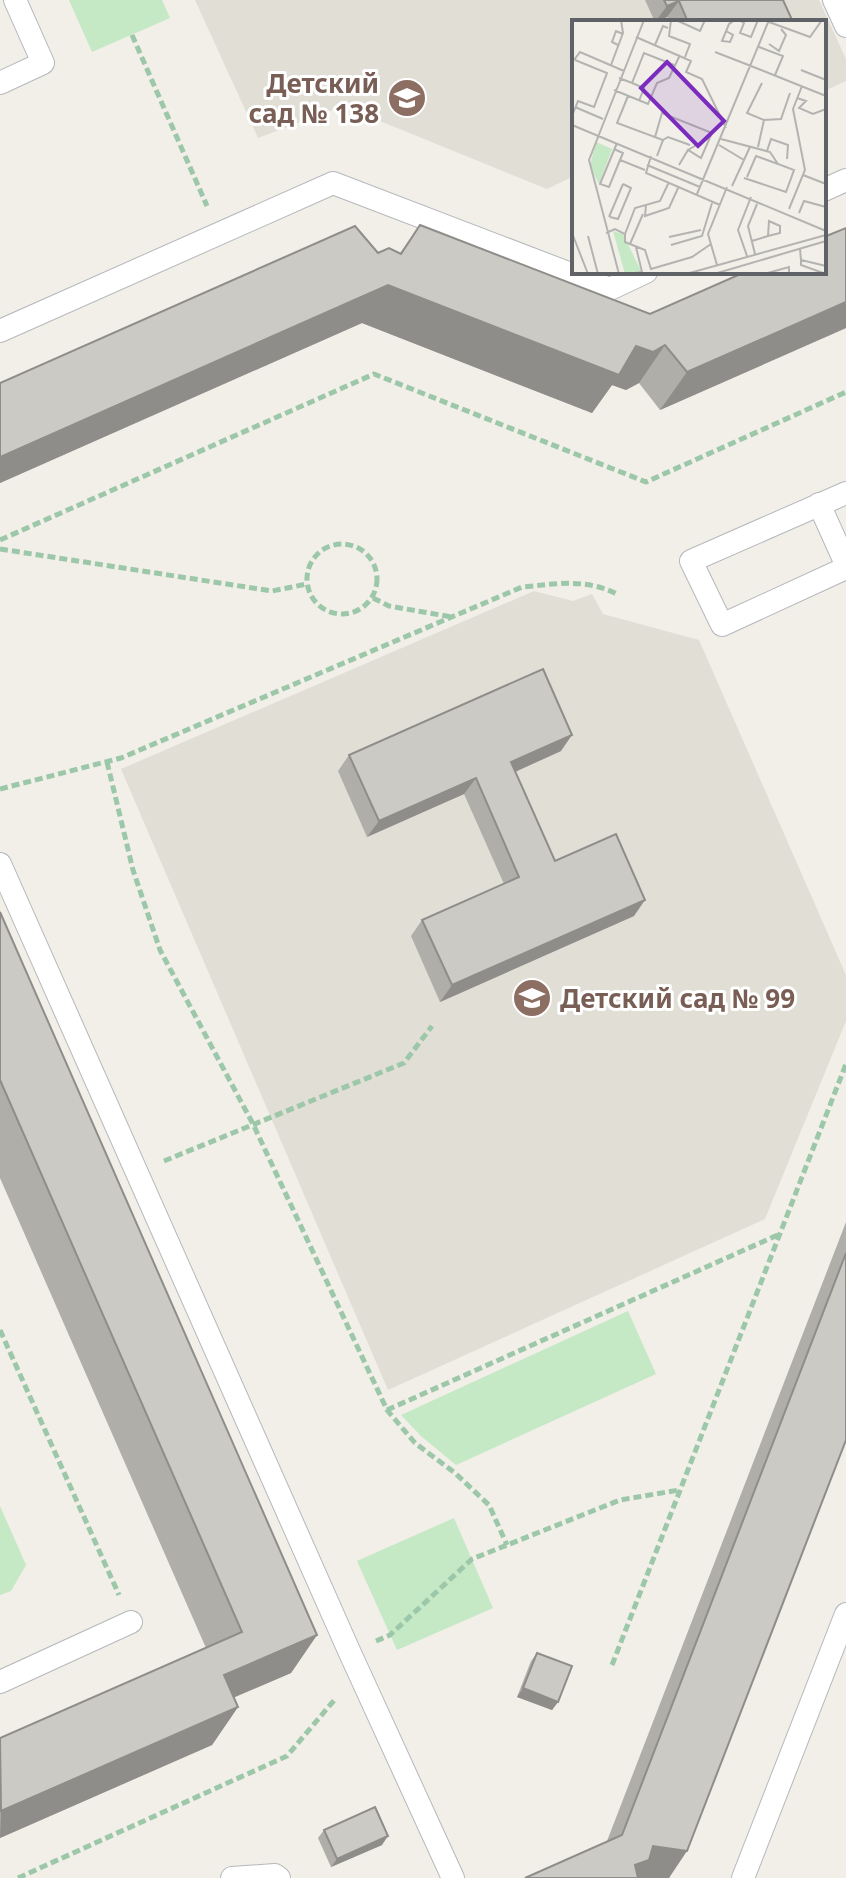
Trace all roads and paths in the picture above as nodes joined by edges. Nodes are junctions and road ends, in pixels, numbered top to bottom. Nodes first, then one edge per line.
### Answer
1 (15, 0) edge
2 (834, 0) edge
3 (846, 26) edge
4 (132, 35) dead end
5 (0, 83) edge
6 (846, 180) edge
7 (826, 189) edge
8 (219, 234) junction
9 (642, 274) edge
10 (0, 331) edge
11 (846, 392) edge
12 (846, 493) edge
13 (819, 504) junction
14 (0, 540) edge
15 (0, 549) edge
16 (846, 566) edge
17 (307, 584) junction
18 (617, 594) dead end
19 (373, 598) junction
20 (452, 617) junction
21 (107, 762) junction
22 (0, 789) edge
23 (0, 864) edge
24 (432, 1026) dead end
25 (846, 1064) edge
26 (253, 1124) junction
27 (137, 1172) junction
28 (780, 1234) junction
29 (0, 1330) edge
30 (387, 1410) junction
31 (680, 1490) junction
32 (507, 1545) junction
33 (131, 1622) joint
34 (844, 1626) edge
35 (354, 1663) junction
36 (612, 1665) dead end
37 (0, 1682) edge
38 (18, 1878) edge
39 (232, 1878) edge
40 (279, 1878) edge
41 (453, 1878) edge
42 (743, 1878) edge

1 - 5 lane
2 - 3 lane
4 - 8 path
6 - 7 lane
8 - 9 lane
8 - 10 lane
11 - 14 path
12 - 13 lane
13 - 16 lane
13 - 16 lane
15 - 17 path
17 - 19 path
17 - 19 path
18 - 20 path
19 - 20 path
20 - 21 path
21 - 22 path
21 - 26 path
23 - 27 lane
24 - 26 path
25 - 28 path
26 - 27 path
26 - 30 path
27 - 35 lane
28 - 30 path
28 - 31 path
29 - 33 path
30 - 32 path
31 - 32 path
31 - 36 path
32 - 35 path
33 - 37 lane
34 - 42 lane
35 - 38 path
35 - 41 lane
39 - 40 lane

